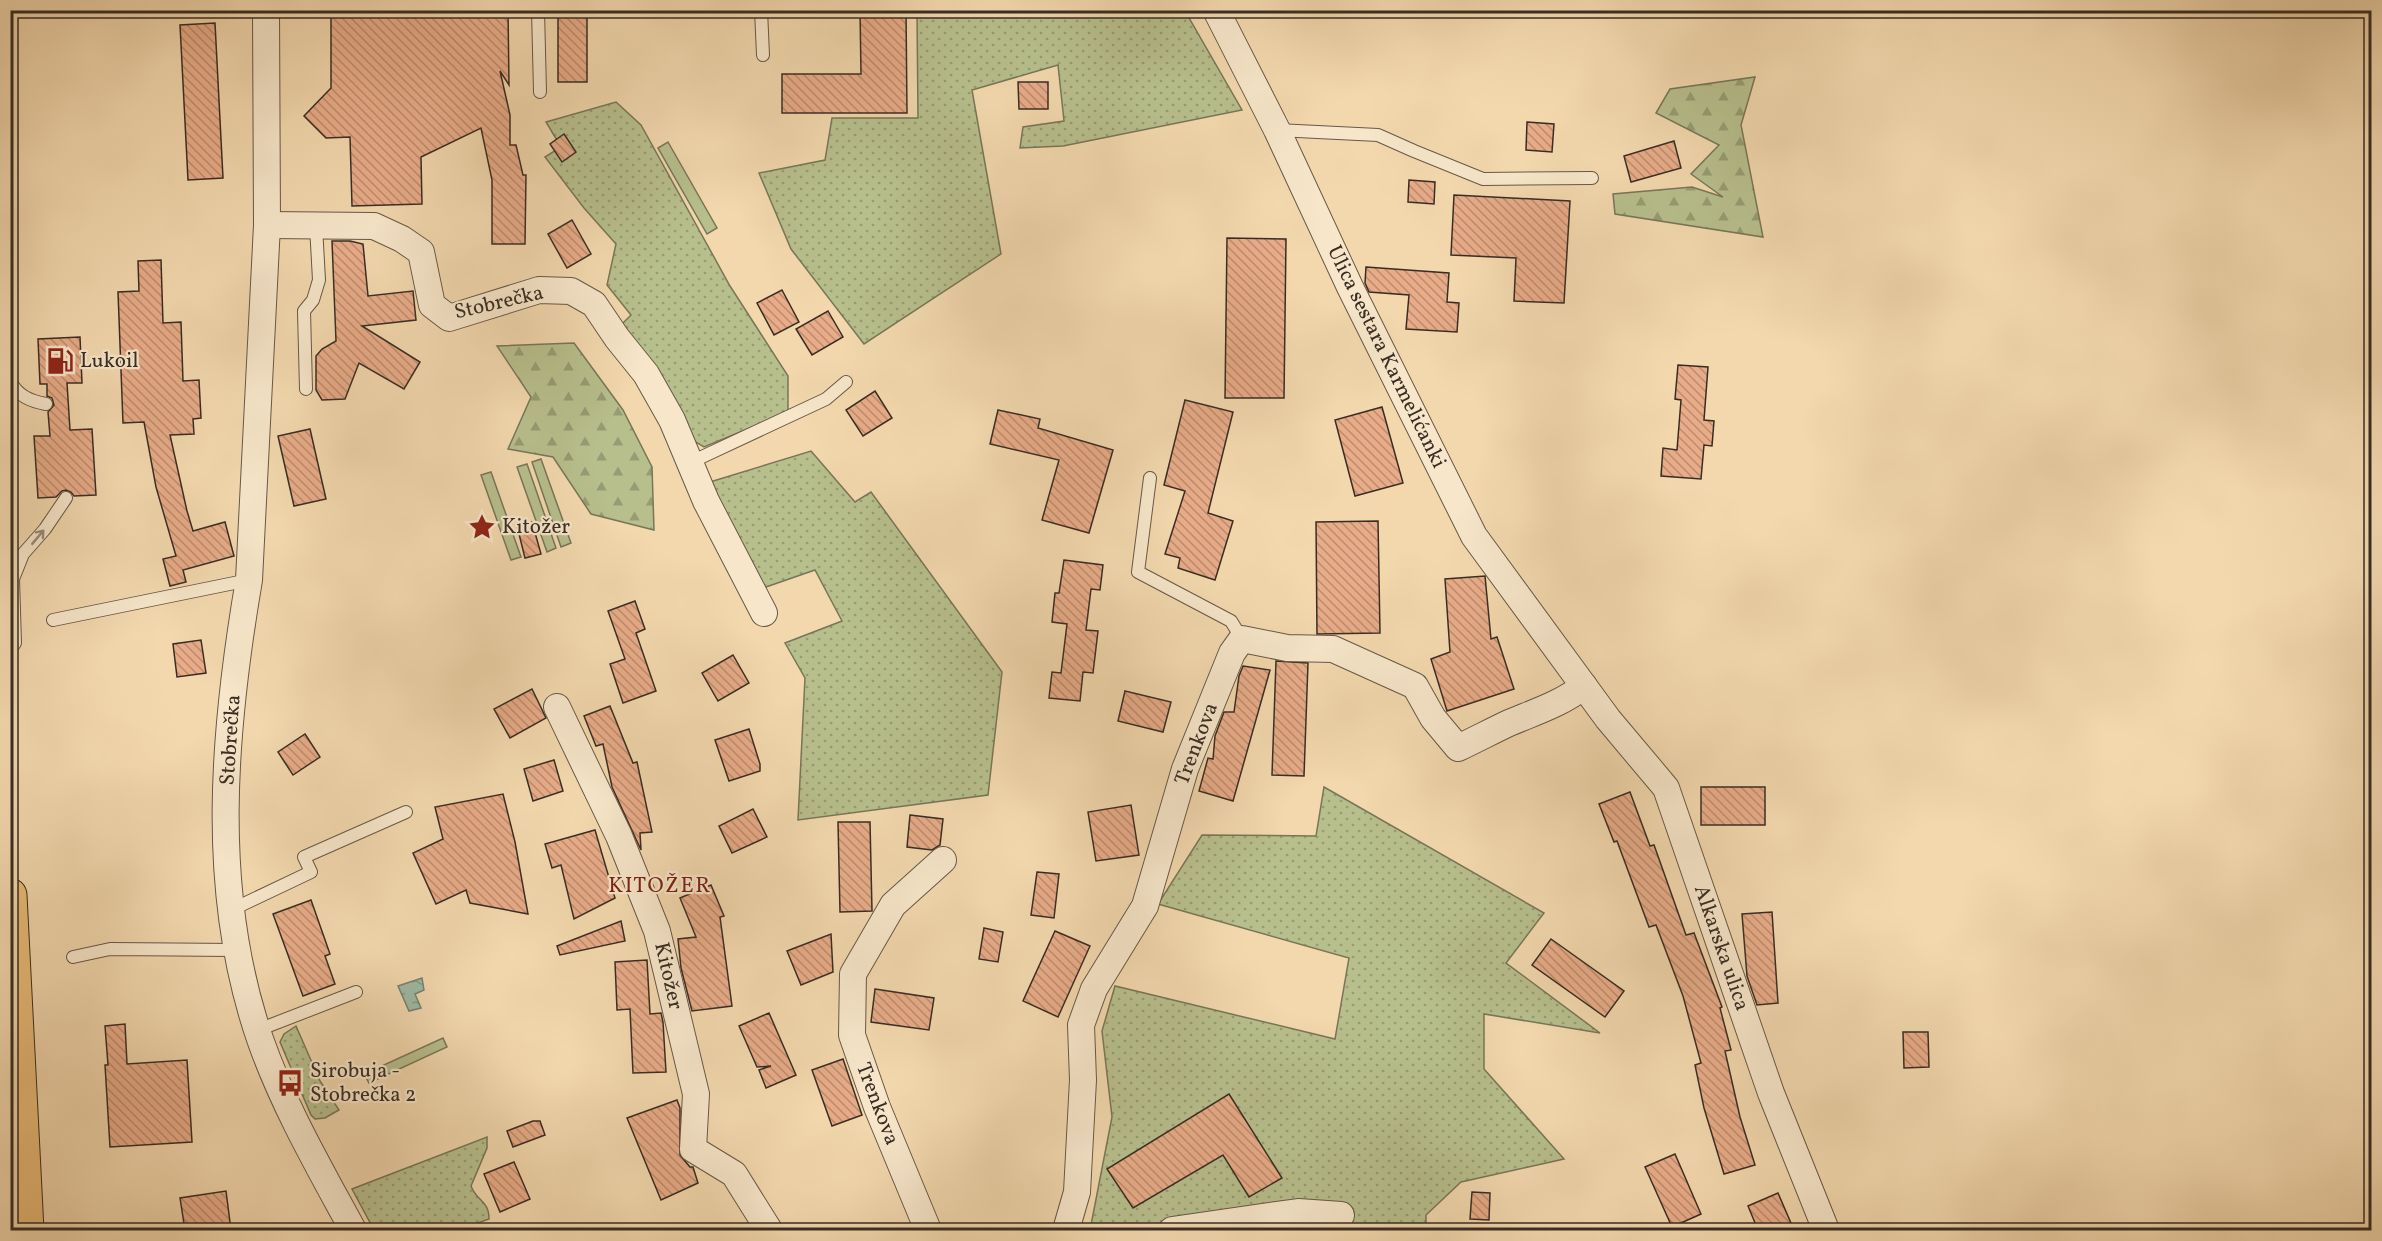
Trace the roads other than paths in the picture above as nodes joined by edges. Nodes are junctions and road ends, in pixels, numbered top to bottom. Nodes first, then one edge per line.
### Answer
1 (266, 10) edge
2 (538, 10) edge
3 (761, 10) edge
4 (1216, 10) edge
5 (763, 55) dead end
6 (540, 92) dead end
7 (1277, 130) junction
8 (1592, 178) dead end
9 (267, 225) junction
10 (316, 226) junction
11 (10, 381) edge
12 (846, 382) dead end
13 (306, 389) dead end
14 (46, 404) dead end
15 (689, 463) junction
16 (1150, 478) dead end
17 (66, 498) dead end
18 (249, 580) junction
19 (764, 613) dead end
20 (53, 620) dead end
21 (1242, 639) junction
22 (10, 650) edge
23 (1584, 686) junction
24 (557, 707) dead end
25 (406, 812) dead end
26 (943, 860) dead end
27 (10, 895) edge
28 (231, 910) junction
29 (236, 950) junction
30 (73, 957) dead end
31 (356, 992) dead end
32 (258, 1030) junction
33 (1341, 1215) dead end
34 (27, 1230) edge
35 (354, 1230) edge
36 (770, 1230) edge
37 (928, 1230) edge
38 (1066, 1230) edge
39 (1173, 1230) edge
40 (1826, 1230) edge

1 - 9 street, Stobrečka
2 - 6 lane
3 - 5 lane
4 - 7 street, Ulica sestara Karmelićanki
7 - 8 lane
7 - 23 street, Ulica sestara Karmelićanki
9 - 10 street, Stobrečka
9 - 18 street, Stobrečka
10 - 13 lane
10 - 15 street, Stobrečka
11 - 14 lane
12 - 15 lane
15 - 19 street, Stobrečka
16 - 21 lane
22 -> 17 lane
18 - 20 lane
18 - 28 street, Stobrečka
21 - 23 street
21 - 38 street, Trenkova
23 - 40 street, Alkarska ulica
24 - 36 street, Kitožer
25 - 28 lane
26 - 37 street, Trenkova
27 - 34 highway
28 - 29 street, Stobrečka
29 - 30 lane
29 - 32 street, Stobrečka
31 - 32 lane
32 - 35 street, Stobrečka
33 - 39 street

